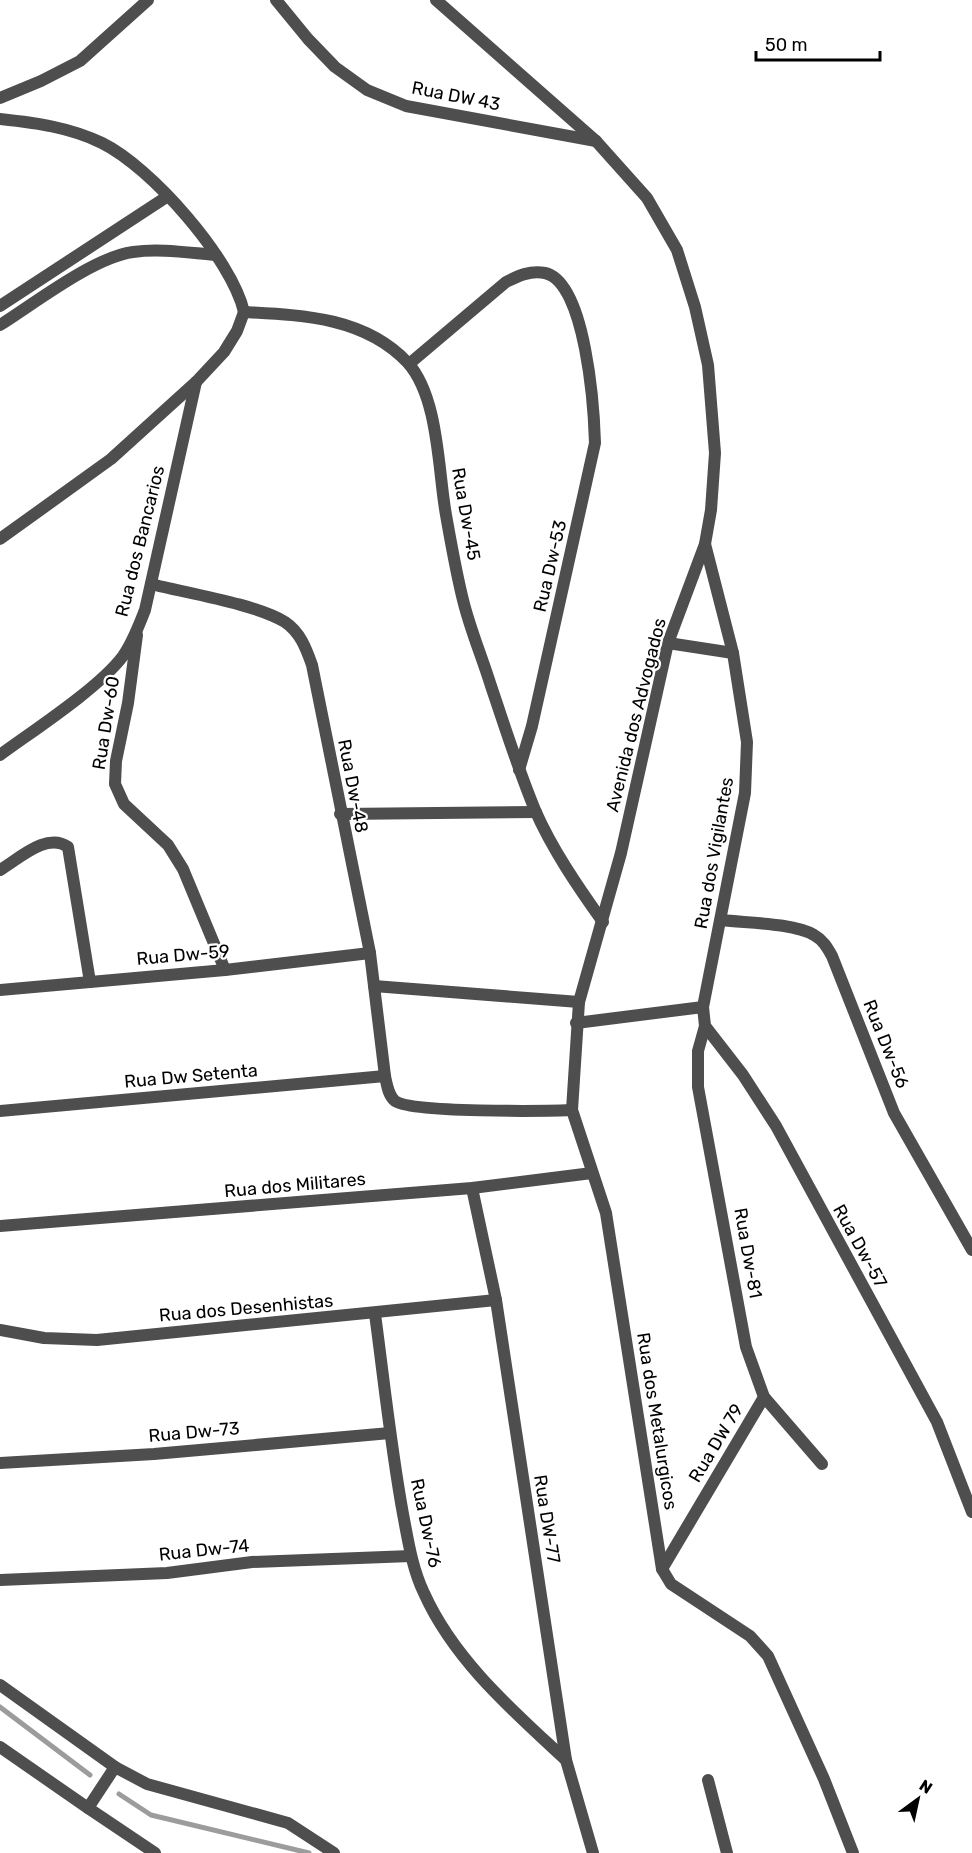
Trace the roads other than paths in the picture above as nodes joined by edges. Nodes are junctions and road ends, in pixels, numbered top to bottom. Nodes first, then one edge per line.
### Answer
1 (148, 0) edge
2 (276, 0) edge
3 (436, 0) edge
4 (0, 98) edge
5 (0, 119) edge
6 (596, 141) junction
7 (168, 196) junction
8 (216, 255) junction
9 (20, 294) junction
10 (0, 306) edge
11 (29, 307) junction
12 (244, 312) junction
13 (0, 325) edge
14 (409, 364) junction
15 (196, 382) junction
16 (0, 539) edge
17 (705, 544) junction
18 (151, 584) junction
19 (138, 629) junction
20 (668, 643) junction
21 (733, 653) junction
22 (0, 756) edge
23 (519, 770) junction
24 (536, 812) junction
25 (340, 814) junction
26 (0, 870) edge
27 (722, 920) junction
28 (603, 922) junction
29 (370, 953) junction
30 (225, 970) junction
31 (90, 982) junction
32 (374, 986) junction
33 (0, 990) edge
34 (579, 1002) junction
35 (703, 1008) junction
36 (576, 1023) junction
37 (705, 1026) junction
38 (385, 1076) junction
39 (572, 1110) junction
40 (0, 1111) edge
41 (592, 1173) junction
42 (472, 1188) junction
43 (0, 1226) edge
44 (972, 1250) edge
45 (496, 1300) junction
46 (375, 1314) junction
47 (0, 1330) edge
48 (764, 1397) junction
49 (390, 1432) junction
50 (0, 1463) edge
51 (822, 1464) dead end
52 (972, 1512) edge
53 (411, 1556) junction
54 (662, 1569) junction
55 (0, 1580) edge
56 (0, 1685) edge
57 (0, 1747) edge
58 (566, 1760) junction
59 (115, 1767) junction
60 (708, 1780) dead end
61 (88, 1808) junction
62 (155, 1853) edge
63 (334, 1853) edge
64 (593, 1853) edge
65 (727, 1853) edge
66 (853, 1853) edge

1 - 4 street
2 - 6 street, Rua DW 43
3 - 6 street, Avenida dos Advogados
5 - 7 street
6 - 17 street, Avenida dos Advogados
7 - 8 street
7 - 9 street
8 - 11 street
8 - 12 street
9 - 10 street
9 - 11 street
11 - 13 street
12 - 14 street
12 - 15 street
14 - 23 street, Rua Dw-45
14 - 23 street, Rua Dw-53
15 - 16 street
15 - 18 street, Rua dos Bancarios
17 - 20 street, Avenida dos Advogados
17 - 21 street, Rua dos Vigilantes
18 - 19 street, Rua dos Bancarios
18 - 25 street, Rua Dw-48
19 - 22 street, Rua dos Bancarios
19 - 30 street, Rua Dw-60
20 - 21 street
20 - 28 street, Avenida dos Advogados
21 - 27 street, Rua dos Vigilantes
23 - 24 street, Rua Dw-45
24 - 25 street
24 - 28 street, Rua Dw-45
25 - 29 street, Rua Dw-48
26 - 31 street
27 - 35 street, Rua dos Vigilantes
27 - 44 street, Rua Dw-56
28 - 34 street, Avenida dos Advogados
29 - 30 street, Rua Dw-59
29 - 32 street, Rua Dw-48
30 - 31 street, Rua Dw-59
31 - 33 street, Rua Dw-59
32 - 34 street
32 - 38 street, Rua Dw-48
34 - 36 street, Avenida dos Advogados
35 - 36 street
35 - 37 street
36 - 39 street, Avenida dos Advogados
37 - 48 street, Rua Dw-81
37 - 52 street, Rua Dw-57
38 - 39 street, Rua Dw-48
38 - 40 street, Rua Dw Setenta
39 - 41 street, Rua dos Metalurgicos
41 - 42 street, Rua dos Militares
41 - 54 street, Rua dos Metalurgicos
42 - 43 street, Rua dos Militares
42 - 45 street, Rua DW-77
45 - 46 street, Rua dos Desenhistas
45 - 58 street, Rua DW-77
46 - 47 street, Rua dos Desenhistas
46 - 49 street, Rua Dw-76
48 - 51 street, Rua Dw-81
48 - 54 street, Rua DW 79
49 - 50 street, Rua Dw-73
49 - 53 street, Rua Dw-76
53 - 55 street, Rua Dw-74
53 - 58 street, Rua Dw-76
54 - 66 street
56 - 59 street
57 - 61 street
58 - 64 street, Rua DW-77
59 - 61 street
59 - 63 street
60 - 65 street
61 - 62 street

